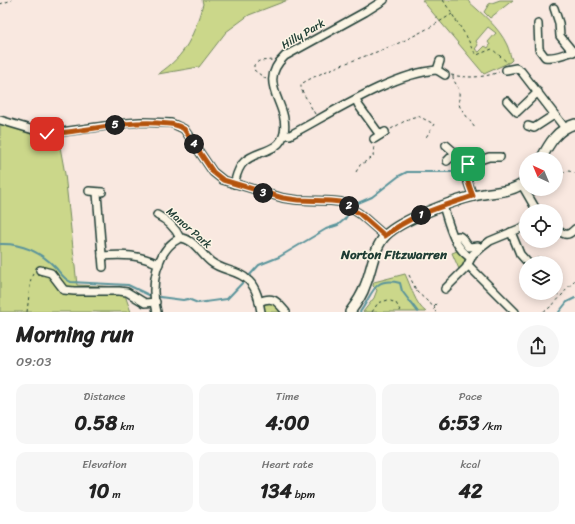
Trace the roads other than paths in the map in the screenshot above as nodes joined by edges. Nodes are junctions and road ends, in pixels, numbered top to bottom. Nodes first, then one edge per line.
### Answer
1 (384, 0) edge
2 (554, 8) dead end
3 (538, 24) dead end
4 (574, 51) edge
5 (440, 61) dead end
6 (437, 70) junction
7 (506, 70) road end
8 (445, 75) road end
9 (538, 92) junction
10 (356, 100) junction
11 (507, 101) dead end
12 (554, 115) junction
13 (0, 120) edge
14 (575, 124) edge
15 (528, 126) dead end
16 (565, 128) junction
17 (284, 135) junction
18 (374, 139) road end
19 (446, 145) dead end
20 (545, 152) edge
21 (455, 153) junction
22 (500, 157) dead end
23 (447, 161) dead end
24 (468, 164) junction
25 (234, 184) junction
26 (519, 186) edge
27 (96, 192) dead end
28 (473, 196) junction
29 (443, 206) junction
30 (157, 215) dead end
31 (108, 225) dead end
32 (100, 226) junction
33 (519, 229) edge
34 (575, 229) edge
35 (511, 232) junction
36 (563, 234) edge
37 (385, 236) junction
38 (454, 237) junction
39 (180, 238) junction
40 (480, 249) junction
41 (102, 256) junction
42 (522, 256) edge
43 (471, 258) junction
44 (159, 264) junction
45 (468, 265) junction
46 (103, 267) dead end
47 (40, 270) road end
48 (446, 275) dead end
49 (453, 281) junction
50 (445, 289) dead end
51 (156, 302) junction
52 (259, 302) junction
53 (512, 311) edge
54 (158, 312) edge
55 (261, 312) edge
56 (286, 312) edge
57 (350, 312) edge

1 - 17 street, Hilly Park
2 - 4 street
3 - 4 street
5 - 6 street
6 - 8 street
6 - 10 street
7 - 9 street
9 - 11 street
9 - 12 street
10 - 17 street
10 - 18 street
12 - 15 street
12 - 16 street
13 - 25 street
14 - 16 main road
16 - 20 main road
17 - 25 street
19 - 21 street
21 - 23 street
21 - 24 street
22 - 24 street
24 - 28 street
25 - 37 street
26 - 28 main road
27 - 32 street
28 - 29 main road
29 - 37 main road
29 - 38 street
30 - 39 street, Manor Park
31 - 32 street
32 - 41 street
33 - 35 street
34 - 36 street
35 - 40 street
35 - 42 street
37 - 57 main road
38 - 40 street
38 - 43 street
39 - 44 street
39 - 52 street, Manor Park
40 - 43 street
41 - 44 street
41 - 46 street
43 - 45 street
44 - 51 street
45 - 49 street
45 - 53 street
47 - 51 street
48 - 49 street
49 - 50 street
51 - 54 street
52 - 55 street, Manor Park
52 - 56 street

